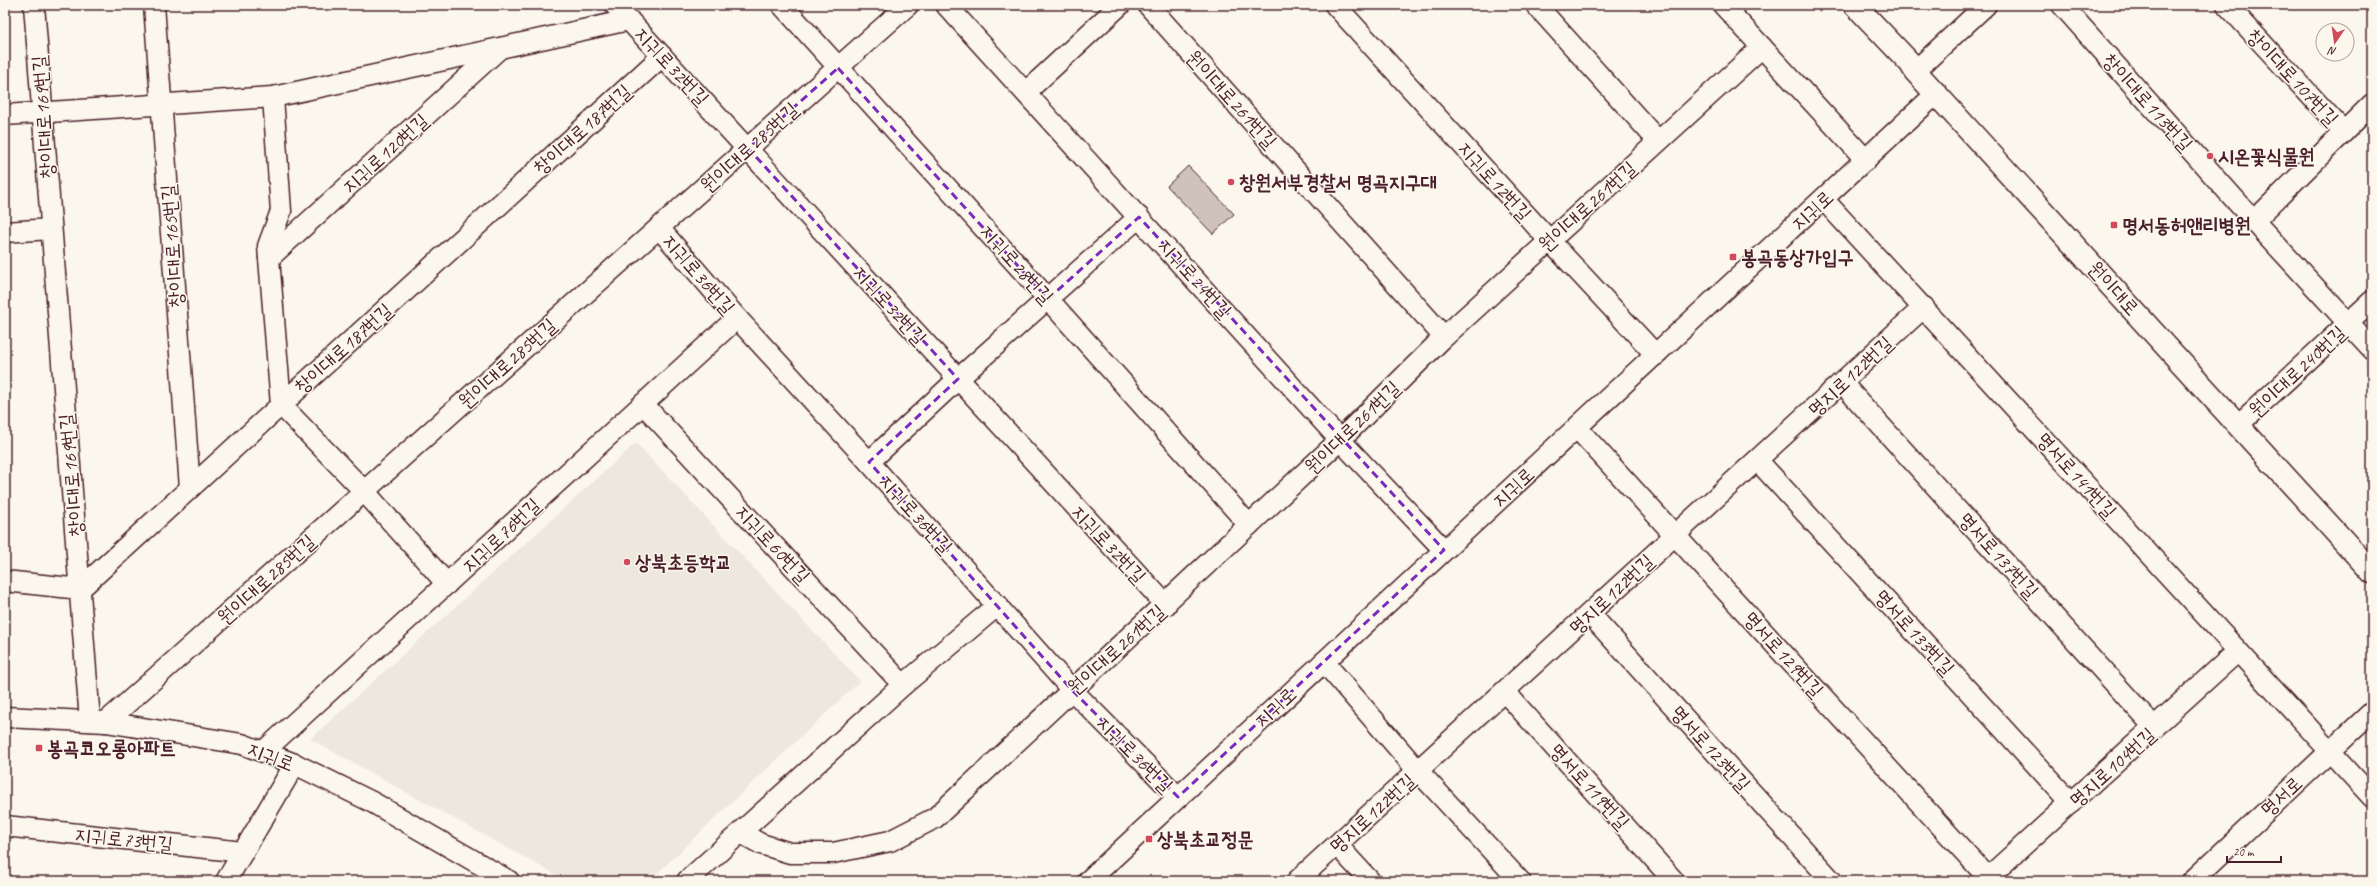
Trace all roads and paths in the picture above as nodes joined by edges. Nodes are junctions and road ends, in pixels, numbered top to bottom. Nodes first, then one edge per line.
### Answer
1 (34, 5) edge
2 (154, 5) edge
3 (615, 5) edge
4 (782, 5) edge
5 (908, 5) edge
6 (946, 5) edge
7 (1120, 5) edge
8 (1148, 5) edge
9 (1335, 5) edge
10 (1536, 5) edge
11 (1723, 5) edge
12 (1855, 5) edge
13 (1986, 5) edge
14 (2062, 5) edge
15 (2227, 5) edge
16 (629, 20) junction
17 (1762, 47) junction
18 (500, 48) junction
19 (662, 56) junction
20 (838, 68) junction
21 (1916, 72) junction
22 (1026, 92) junction
23 (1937, 93) junction
24 (273, 97) junction
25 (162, 104) junction
26 (2372, 104) edge
27 (43, 112) junction
28 (5, 115) edge
29 (2344, 132) junction
30 (1658, 141) junction
31 (748, 148) junction
32 (1866, 160) junction
33 (1824, 200) junction
34 (1139, 217) junction
35 (2254, 221) junction
36 (659, 228) junction
37 (51, 229) junction
38 (5, 232) edge
39 (1549, 240) junction
40 (269, 258) junction
41 (1048, 298) junction
42 (2372, 301) edge
43 (1924, 307) junction
44 (737, 318) junction
45 (2348, 324) junction
46 (1444, 337) junction
47 (2372, 349) edge
48 (1656, 355) junction
49 (958, 379) junction
50 (1842, 383) junction
51 (643, 404) junction
52 (281, 405) junction
53 (2238, 425) junction
54 (1577, 428) junction
55 (1340, 440) junction
56 (1758, 461) junction
57 (869, 462) junction
58 (190, 488) junction
59 (364, 492) junction
60 (1248, 525) junction
61 (1674, 534) junction
62 (1444, 550) junction
63 (2372, 572) edge
64 (5, 582) edge
65 (447, 584) junction
66 (80, 589) junction
67 (998, 605) junction
68 (1166, 605) junction
69 (1590, 614) junction
70 (2238, 651) junction
71 (1324, 662) junction
72 (903, 685) junction
73 (1071, 689) junction
74 (1505, 692) junction
75 (2372, 712) edge
76 (5, 717) edge
77 (98, 721) junction
78 (2155, 728) junction
79 (2330, 750) junction
80 (264, 751) junction
81 (295, 764) junction
82 (1418, 771) junction
83 (1178, 797) junction
84 (2372, 797) edge
85 (2071, 803) junction
86 (5, 826) edge
87 (741, 833) junction
88 (1337, 845) junction
89 (244, 852) junction
90 (232, 879) edge
91 (1988, 880) edge
92 (510, 881) edge
93 (687, 881) edge
94 (1088, 881) edge
95 (1297, 881) edge
96 (1370, 881) edge
97 (1520, 881) edge
98 (1674, 881) edge
99 (1832, 881) edge
100 (2192, 881) edge

1 - 27 street, 창이대로169번길
2 - 25 street, 창이대로165번길
3 - 16 street, 지귀로32번길
4 - 20 street, 지귀로28번길
5 - 20 street, 원이대로285번길
6 - 22 street, 지귀로24번길
7 - 22 street
8 - 46 street, 원이대로261번길
9 - 39 street, 지귀로12번길
10 - 30 street
11 - 17 street
12 - 21 main road, 원이대로
13 - 21 street
14 - 35 street, 창이대로113번길
15 - 29 street, 창이대로107번길
16 - 18 street
16 - 19 street, 지귀로32번길
17 - 30 street, 원이대로261번길
17 - 32 street
18 - 24 street
18 - 40 street, 지귀로120번길
19 - 31 street, 지귀로32번길
19 - 52 street, 창이대로187번길
20 - 31 street, 원이대로285번길
20 - 41 street, 지귀로28번길
21 - 23 main road, 원이대로
22 - 34 street, 지귀로24번길
23 - 32 street, 지귀로
23 - 53 main road, 원이대로
24 - 25 street
24 - 40 street
25 - 27 street
25 - 58 street, 창이대로165번길
26 - 29 street
27 - 28 street
27 - 37 street, 창이대로169번길
29 - 35 street
30 - 39 street, 원이대로261번길
31 - 36 street, 원이대로285번길
31 - 49 street, 지귀로32번길
32 - 33 street, 지귀로
33 - 43 street, 명서로141번길
33 - 48 street, 지귀로
34 - 41 street
34 - 55 street, 지귀로24번길
35 - 45 street, 창이대로113번길
36 - 44 street, 지귀로36번길
36 - 59 street, 원이대로285번길
37 - 38 street
37 - 66 street, 창이대로169번길
39 - 46 street, 원이대로261번길
39 - 48 street, 지귀로12번길
40 - 52 street
41 - 49 street
41 - 60 street, 지귀로28번길
42 - 45 street, 원이대로240번길
43 - 50 street, 명지로122번길
43 - 70 street, 명서로141번길
44 - 51 street, 지귀로76번길
44 - 57 street, 지귀로36번길
45 - 47 street, 창이대로113번길
45 - 53 street, 원이대로240번길
46 - 55 street, 원이대로261번길
48 - 54 street, 지귀로
49 - 57 street
49 - 68 street, 지귀로32번길
50 - 56 street, 명지로122번길
50 - 78 street, 명서로137번길
51 - 65 street, 지귀로76번길
51 - 72 street, 지귀로60번길
52 - 58 street, 창이대로187번길
52 - 59 street
53 - 63 main road, 원이대로
54 - 61 street, 명서로129번길
54 - 62 street, 지귀로
55 - 60 street, 원이대로261번길
55 - 62 street, 지귀로24번길
56 - 61 street, 명지로122번길
56 - 85 street, 명서로133번길
57 - 67 street, 지귀로36번길
58 - 66 street, 창이대로187번길
59 - 65 street
59 - 77 street, 원이대로285번길
60 - 68 street, 원이대로261번길
61 - 69 street, 명지로122번길
61 - 91 street, 명서로129번길
62 - 71 street, 지귀로
64 - 66 street
65 - 80 street, 지귀로76번길
66 - 77 street, 창이대로169번길
67 - 72 street
67 - 73 street, 지귀로36번길
68 - 73 street, 원이대로261번길
69 - 74 street, 명지로122번길
69 - 99 street, 명서로123번길
70 - 78 street, 명지로104번길
70 - 79 street, 명서로141번길
71 - 82 street
71 - 83 street, 지귀로
72 - 87 street
73 - 83 street, 지귀로36번길
73 - 87 street, 원이대로261번길
74 - 82 street, 명지로122번길
74 - 98 street, 명서로119번길
75 - 79 street, 명서로
76 - 77 street, 지귀로
77 - 80 street, 지귀로
78 - 85 street, 명지로104번길
79 - 84 street, 명서로141번길
79 - 100 street, 명서로
80 - 81 street, 지귀로
81 - 89 street
81 - 92 street, 지귀로
82 - 88 street, 명지로122번길
82 - 97 street
83 - 94 street, 지귀로
85 - 91 street, 명지로104번길
86 - 89 street, 지귀로73번길
87 - 93 street
88 - 95 street, 명지로122번길
88 - 96 street
89 - 90 street

